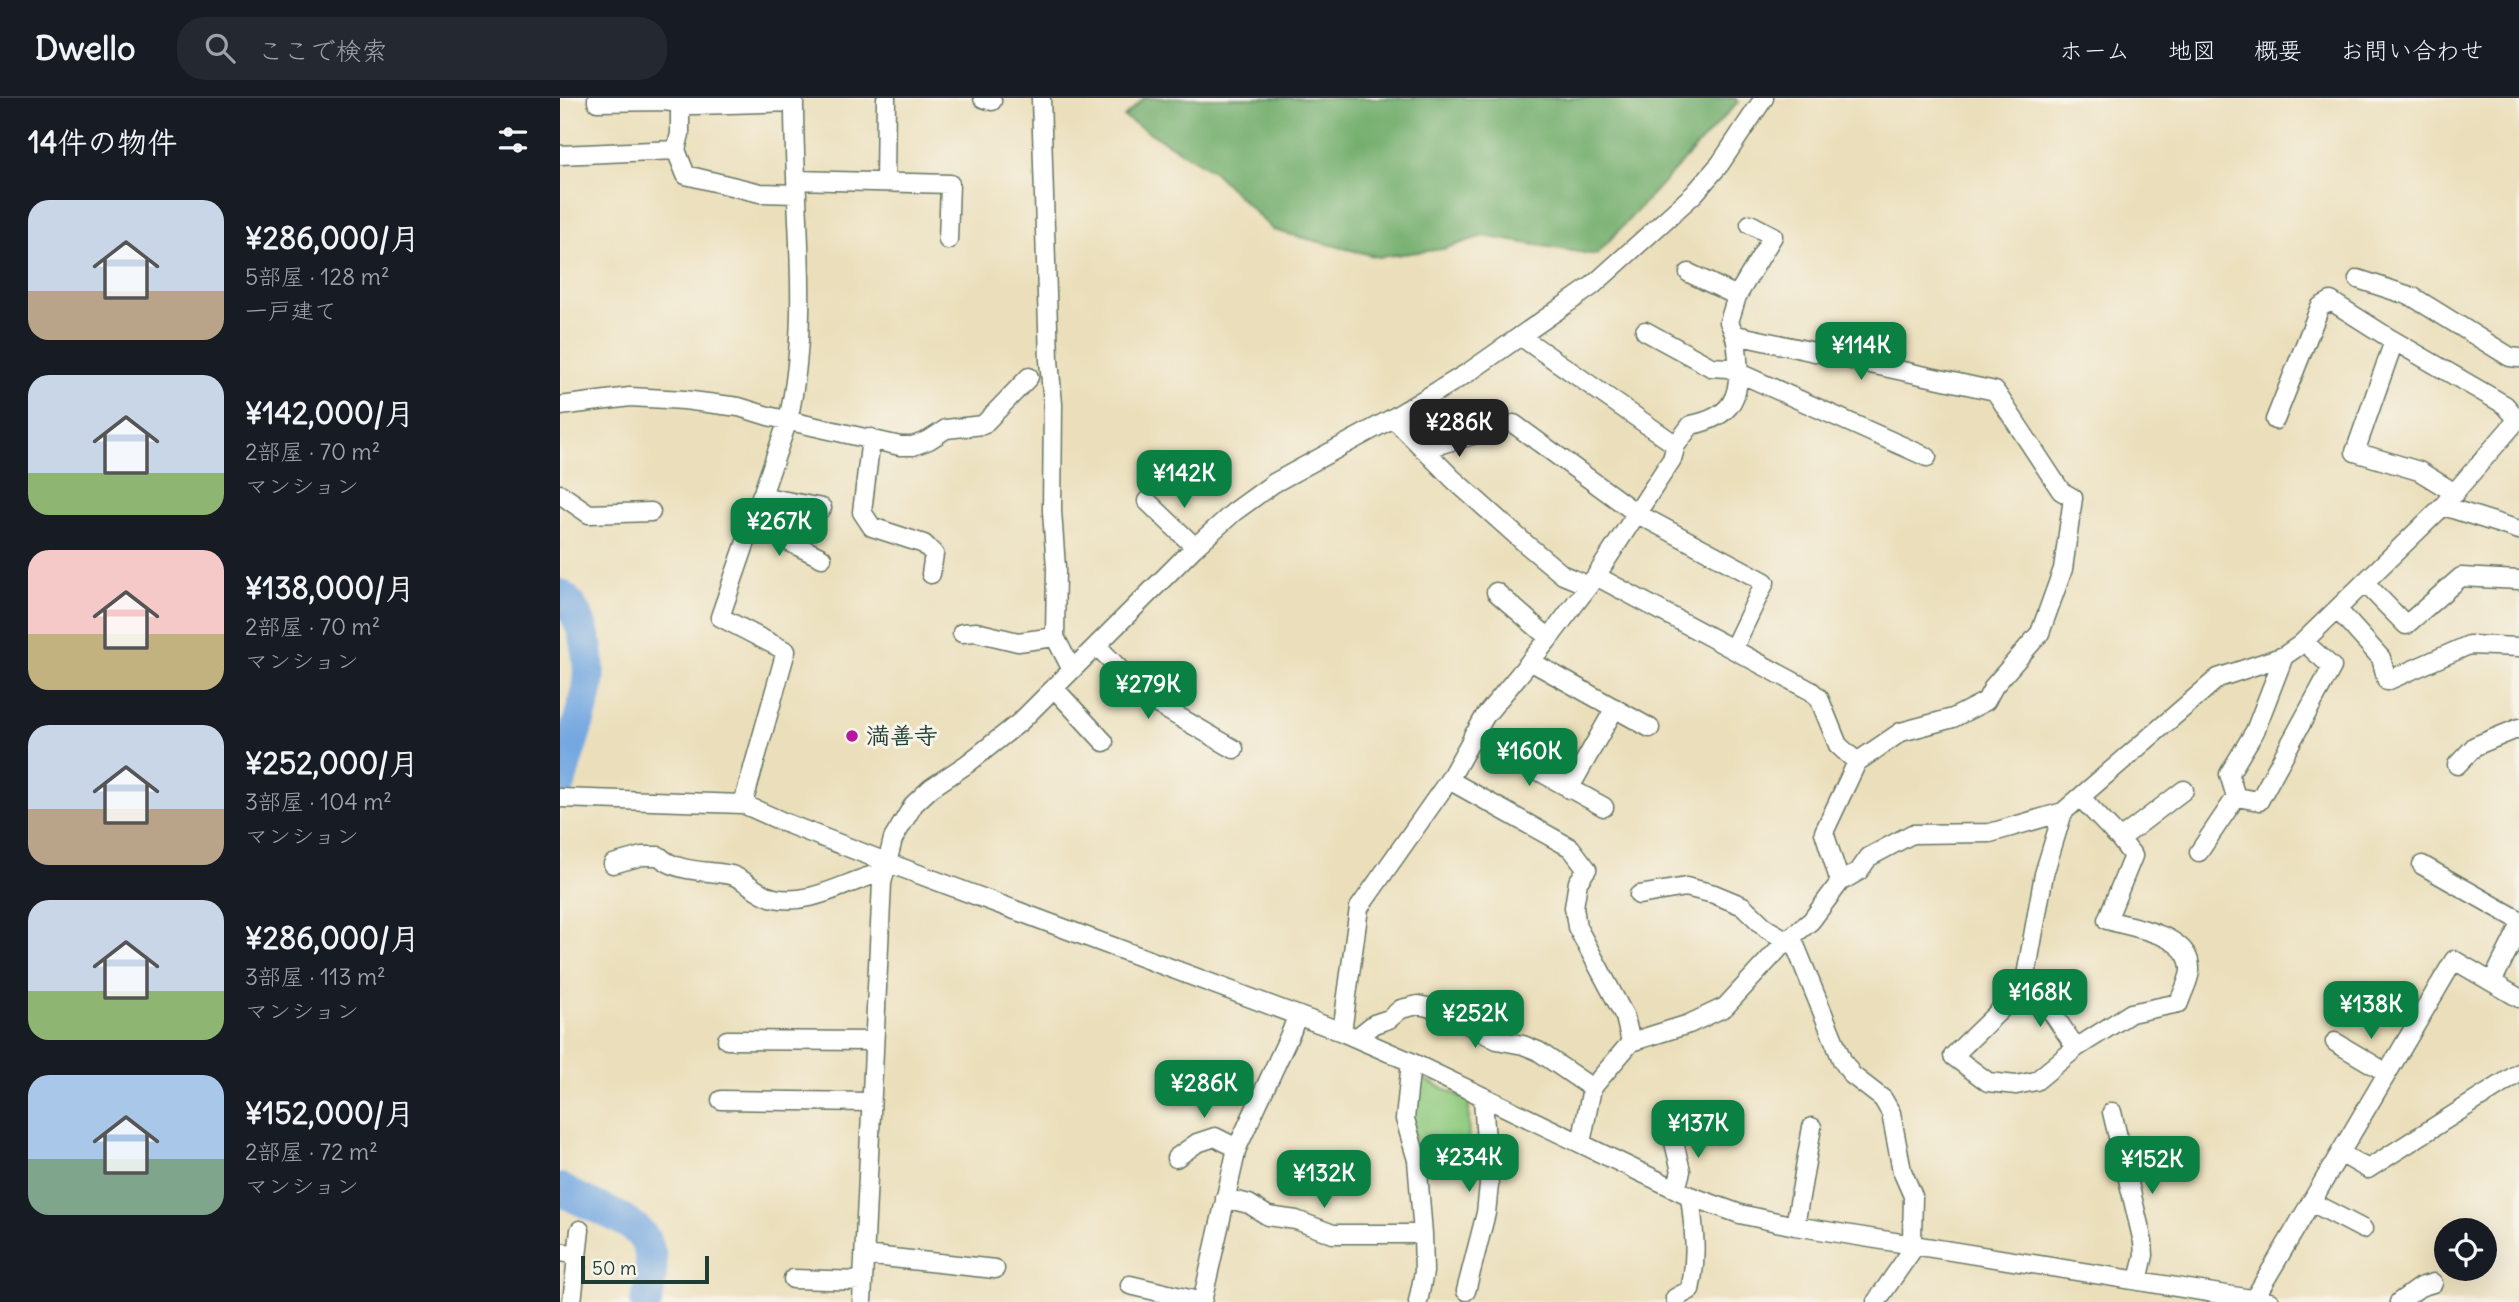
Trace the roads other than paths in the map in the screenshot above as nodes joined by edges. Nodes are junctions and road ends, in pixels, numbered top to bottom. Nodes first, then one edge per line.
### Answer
1 (597, 98) edge
2 (886, 98) edge
3 (1041, 98) edge
4 (1764, 98) edge
5 (794, 100) edge
6 (680, 101) edge
7 (676, 150) junction
8 (560, 155) edge
9 (885, 182) junction
10 (797, 187) junction
11 (1750, 224) dead end
12 (948, 240) dead end
13 (1689, 273) dead end
14 (2358, 279) dead end
15 (1737, 296) junction
16 (1645, 331) dead end
17 (1736, 335) junction
18 (1520, 336) junction
19 (2391, 339) junction
20 (2519, 358) edge
21 (1739, 373) junction
22 (1029, 377) dead end
23 (560, 405) edge
24 (1393, 418) junction
25 (788, 420) junction
26 (2275, 420) dead end
27 (2518, 420) edge
28 (1514, 424) dead end
29 (1484, 432) dead end
30 (871, 438) junction
31 (1676, 444) junction
32 (1423, 449) junction
33 (1927, 457) dead end
34 (560, 494) edge
35 (761, 496) junction
36 (2449, 500) junction
37 (1147, 501) dead end
38 (822, 508) dead end
39 (651, 512) dead end
40 (1636, 513) junction
41 (753, 524) junction
42 (2519, 530) edge
43 (1195, 547) junction
44 (822, 558) dead end
45 (931, 574) dead end
46 (1592, 580) junction
47 (2519, 580) edge
48 (2365, 583) junction
49 (1496, 592) dead end
50 (2337, 609) junction
51 (962, 633) dead end
52 (1055, 637) junction
53 (1549, 638) junction
54 (2304, 642) junction
55 (1097, 646) junction
56 (2519, 647) edge
57 (1733, 649) junction
58 (2284, 656) junction
59 (1530, 661) junction
60 (1072, 670) junction
61 (1054, 688) junction
62 (1615, 708) junction
63 (1650, 728) dead end
64 (2519, 728) edge
65 (1474, 735) junction
66 (1104, 741) dead end
67 (1234, 750) dead end
68 (1857, 762) junction
69 (2457, 765) dead end
70 (1449, 780) junction
71 (1569, 789) junction
72 (2184, 790) dead end
73 (2236, 797) junction
74 (560, 798) edge
75 (2081, 798) junction
76 (743, 804) junction
77 (1604, 807) dead end
78 (2063, 812) junction
79 (2120, 839) junction
80 (2199, 852) dead end
81 (613, 864) dead end
82 (2422, 864) dead end
83 (885, 867) junction
84 (1840, 883) junction
85 (1639, 895) dead end
86 (2519, 920) edge
87 (2519, 928) edge
88 (1785, 942) junction
89 (2492, 982) junction
90 (2024, 987) junction
91 (2519, 998) edge
92 (1297, 1015) junction
93 (1349, 1035) junction
94 (727, 1041) dead end
95 (874, 1041) junction
96 (1631, 1042) junction
97 (2335, 1042) dead end
98 (2076, 1048) junction
99 (1411, 1062) junction
100 (2387, 1073) junction
101 (2519, 1073) edge
102 (1592, 1087) junction
103 (1483, 1098) junction
104 (721, 1100) dead end
105 (870, 1102) junction
106 (2112, 1112) dead end
107 (1812, 1127) dead end
108 (1671, 1130) dead end
109 (1581, 1143) junction
110 (1237, 1148) junction
111 (2340, 1153) junction
112 (1176, 1158) dead end
113 (1683, 1193) junction
114 (1225, 1198) junction
115 (2311, 1202) junction
116 (1795, 1226) junction
117 (2363, 1228) dead end
118 (580, 1230) dead end
119 (1423, 1234) junction
120 (1915, 1246) junction
121 (569, 1253) edge
122 (863, 1255) junction
123 (995, 1269) dead end
124 (793, 1279) dead end
125 (863, 1281) junction
126 (2138, 1281) junction
127 (2433, 1283) dead end
128 (1130, 1284) dead end
129 (1466, 1290) dead end
130 (1675, 1297) dead end
131 (1182, 1299) edge
132 (2262, 1300) edge
133 (572, 1302) edge
134 (862, 1302) edge
135 (1202, 1302) edge
136 (1418, 1302) edge
137 (1876, 1302) edge
138 (2399, 1302) edge

1 - 6 street
2 - 9 street
3 - 52 street
4 - 18 street
5 - 6 street
5 - 10 street
6 - 7 street
7 - 8 street
7 - 10 street
9 - 10 street
9 - 12 street
10 - 25 street
11 - 15 street
13 - 15 street
14 - 20 street
15 - 17 street
16 - 21 street
17 - 21 street
17 - 68 street
18 - 24 street
18 - 31 street
19 - 26 street
19 - 27 street
19 - 36 street
21 - 31 street
21 - 33 street
22 - 30 street
23 - 25 street
24 - 32 street
24 - 43 street
25 - 30 street
25 - 35 street
27 - 36 street
28 - 40 street
29 - 32 street
30 - 45 street
31 - 40 street
32 - 46 street
34 - 39 street
35 - 38 street
35 - 41 street
36 - 42 street
36 - 48 street
37 - 43 street
40 - 46 street
40 - 57 street
41 - 44 street
41 - 76 street
43 - 55 street
46 - 53 street
46 - 57 street
47 - 48 street
48 - 50 street
49 - 53 street
50 - 54 street
50 - 56 street
51 - 52 street
52 - 60 street
53 - 59 street
54 - 58 street
54 - 73 street
55 - 60 street
55 - 67 street
57 - 68 street
58 - 73 street
58 - 75 street
59 - 62 street
59 - 65 street
60 - 61 street
61 - 66 street
61 - 83 street
62 - 63 street
62 - 71 street
64 - 69 street
65 - 70 street
65 - 71 street
68 - 84 street
70 - 93 street
70 - 96 street
71 - 77 street
72 - 79 street
73 - 80 street
74 - 76 street
75 - 78 street
75 - 79 street
76 - 83 street
78 - 84 street
78 - 90 street
79 - 98 street
81 - 83 street
82 - 86 street
83 - 92 street
83 - 95 street
84 - 88 street
85 - 88 street
87 - 89 street
88 - 96 street
88 - 120 street
89 - 91 street
89 - 100 street
90 - 98 street
90 - 98 street
92 - 93 street
92 - 110 street
93 - 99 street
93 - 102 street
94 - 95 street
95 - 105 street
96 - 102 street
97 - 100 street
99 - 103 street
99 - 119 street
100 - 111 street
101 - 111 street
102 - 109 street
103 - 109 street
103 - 129 street
104 - 105 street
105 - 122 street
106 - 126 street
107 - 116 street
108 - 113 street
109 - 113 street
110 - 112 street
110 - 114 street
111 - 115 street
113 - 116 street
113 - 130 street
114 - 119 street
114 - 135 street
115 - 117 street
115 - 132 street
116 - 120 street
118 - 121 street
119 - 136 street
120 - 126 street
120 - 137 street
121 - 133 street
122 - 123 street
122 - 125 street
124 - 125 street
125 - 134 street
126 - 132 street
127 - 138 street
128 - 131 street
131 - 135 street

